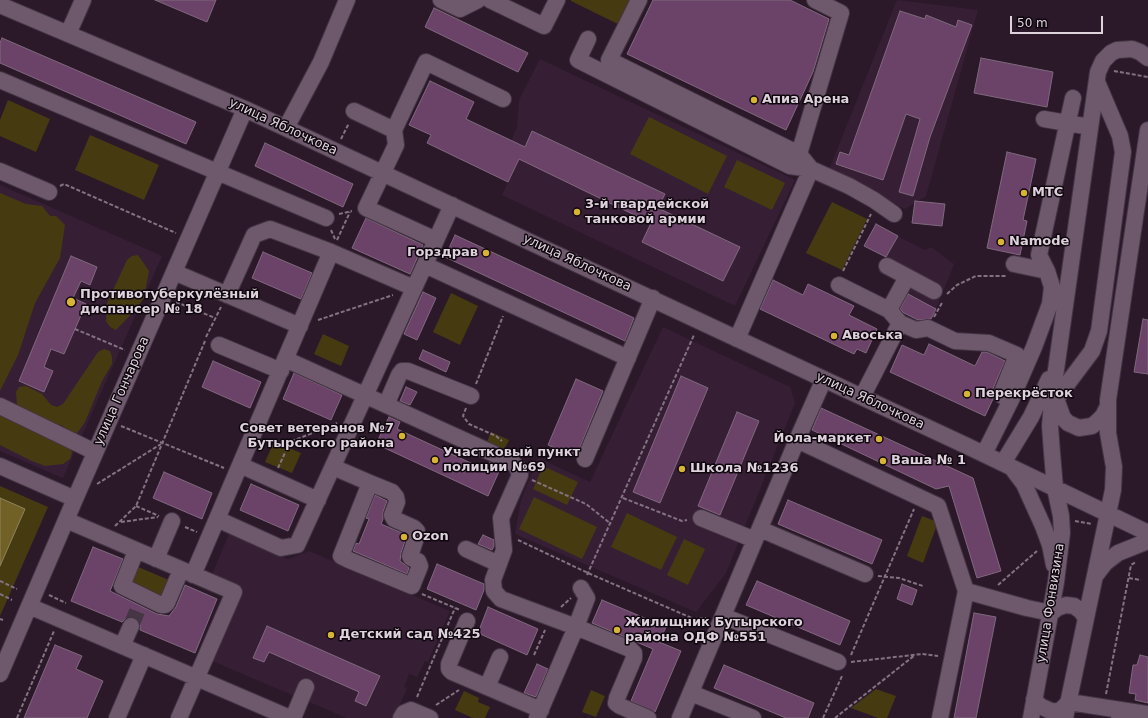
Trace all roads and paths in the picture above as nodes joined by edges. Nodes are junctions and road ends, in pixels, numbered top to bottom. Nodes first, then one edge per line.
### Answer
1 (83, 0) edge
2 (347, 0) edge
3 (441, 0) edge
4 (478, 0) edge
5 (490, 0) edge
6 (557, 0) edge
7 (640, 0) edge
8 (815, 0) edge
9 (0, 5) edge
10 (68, 34) junction
11 (588, 39) dead end
12 (1148, 58) edge
13 (0, 80) edge
14 (1097, 82) junction
15 (502, 98) dead end
16 (1073, 98) dead end
17 (246, 109) junction
18 (354, 112) joint
19 (1044, 119) dead end
20 (1068, 122) junction
21 (1090, 127) junction
22 (286, 128) junction
23 (394, 130) junction
24 (1148, 130) edge
25 (335, 151) junction
26 (799, 154) junction
27 (811, 170) junction
28 (0, 171) edge
29 (218, 172) junction
30 (382, 173) junction
31 (49, 192) joint
32 (452, 205) junction
33 (351, 211) dead end
34 (894, 214) dead end
35 (326, 218) dead end
36 (868, 220) dead end
37 (176, 233) dead end
38 (436, 240) junction
39 (332, 252) junction
40 (1017, 264) joint
41 (425, 265) junction
42 (887, 266) dead end
43 (1047, 271) junction
44 (174, 272) junction
45 (907, 276) junction
46 (839, 285) joint
47 (414, 288) junction
48 (226, 295) junction
49 (393, 295) dead end
50 (942, 295) junction
51 (163, 297) junction
52 (653, 298) junction
53 (508, 303) junction
54 (889, 310) junction
55 (215, 318) junction
56 (900, 322) junction
57 (300, 326) junction
58 (928, 328) junction
59 (75, 329) dead end
60 (694, 335) dead end
61 (737, 339) junction
62 (219, 345) dead end
63 (124, 350) dead end
64 (1058, 356) junction
65 (628, 358) junction
66 (283, 365) junction
67 (824, 379) junction
68 (365, 396) junction
69 (471, 396) junction
70 (862, 397) junction
71 (1006, 398) junction
72 (1053, 400) junction
73 (386, 405) junction
74 (0, 406) edge
75 (1107, 408) junction
76 (355, 416) junction
77 (991, 416) dead end
78 (116, 424) dead end
79 (797, 440) junction
80 (162, 443) junction
81 (506, 444) dead end
82 (95, 452) junction
83 (984, 454) junction
84 (585, 459) dead end
85 (1007, 465) junction
86 (0, 466) edge
87 (333, 467) junction
88 (238, 469) junction
89 (520, 475) junction
90 (273, 480) junction
91 (370, 483) junction
92 (92, 487) dead end
93 (1055, 488) junction
94 (919, 497) junction
95 (75, 498) junction
96 (623, 498) junction
97 (318, 500) junction
98 (1108, 513) junction
99 (701, 518) joint
100 (166, 519) joint
101 (217, 519) junction
102 (66, 520) junction
103 (1075, 521) dead end
104 (120, 522) junction
105 (611, 524) junction
106 (1098, 525) dead end
107 (502, 533) junction
108 (1148, 533) edge
109 (758, 535) junction
110 (104, 537) junction
111 (1148, 540) edge
112 (466, 549) dead end
113 (136, 551) junction
114 (1037, 551) dead end
115 (156, 559) junction
116 (1137, 562) dead end
117 (499, 564) junction
118 (187, 573) junction
119 (588, 573) junction
120 (865, 574) joint
121 (884, 576) junction
122 (1094, 577) junction
123 (1129, 578) junction
124 (1141, 580) dead end
125 (0, 581) edge
126 (1056, 582) junction
127 (412, 586) junction
128 (922, 586) dead end
129 (17, 588) dead end
130 (581, 588) junction
131 (966, 591) junction
132 (0, 594) edge
133 (48, 595) dead end
134 (985, 596) junction
135 (12, 600) dead end
136 (66, 603) dead end
137 (29, 606) junction
138 (456, 608) junction
139 (1051, 613) junction
140 (723, 616) junction
141 (550, 618) junction
142 (1086, 618) junction
143 (0, 619) edge
144 (3, 620) dead end
145 (467, 621) joint
146 (131, 626) tunnel mouth
147 (576, 627) junction
148 (55, 628) dead end
149 (122, 646) junction
150 (144, 655) junction
151 (534, 655) dead end
152 (916, 655) junction
153 (500, 657) dead end
154 (952, 658) junction
155 (843, 662) junction
156 (0, 674) edge
157 (197, 678) junction
158 (480, 684) junction
159 (306, 687) dead end
160 (691, 693) junction
161 (1034, 699) junction
162 (714, 702) junction
163 (1068, 702) junction
164 (1113, 712) edge
165 (539, 714) edge
166 (1148, 714) edge
167 (416, 715) edge
168 (16, 718) edge
169 (117, 718) edge
170 (179, 718) edge
171 (290, 718) edge
172 (293, 718) edge
173 (648, 718) edge
174 (680, 718) edge
175 (720, 718) edge
176 (753, 718) edge
177 (823, 718) edge
178 (835, 718) edge
179 (940, 718) edge
180 (1031, 718) edge
181 (1065, 718) edge

1 - 10 street
2 - 22 street
3 - 4 street
5 - 6 street
7 - 26 street
8 - 26 street
9 - 10 street, улица Яблочкова
10 - 17 street, улица Яблочкова
11 - 27 street
12 - 14 street
13 - 29 street
14 - 21 street
14 - 72 street
15 - 23 street
16 - 20 street
17 - 22 street, улица Яблочкова
17 - 29 street, улица Гончарова
18 - 23 street
18 - 25 path
19 - 20 street
20 - 21 street
20 - 43 street
21 - 64 street
22 - 25 street, улица Яблочкова
23 - 30 street
24 - 75 street
25 - 30 street, улица Яблочкова
26 - 27 street
27 - 34 street
27 - 61 street
28 - 31 street
29 - 35 street
29 - 44 street, улица Гончарова
30 - 32 street, улица Яблочкова
30 - 38 street
31 - 37 path
32 - 38 street
32 - 52 street, улица Яблочкова
33 - 39 path
36 - 46 path
38 - 41 street
39 - 47 street
39 - 48 street
39 - 57 street
40 - 43 street
40 - 50 path
41 - 47 street
41 - 53 street
42 - 45 street
43 - 71 street
44 - 48 street
44 - 51 street, улица Гончарова
45 - 50 street
45 - 54 street
46 - 54 street
47 - 68 street
48 - 55 path
48 - 57 street
49 - 57 path
50 - 58 path
51 - 55 path
51 - 82 street, улица Гончарова
52 - 61 street, улица Яблочкова
52 - 65 street
53 - 65 street
53 - 69 path
54 - 56 street
55 - 80 path
56 - 58 street
56 - 70 street
57 - 66 street
58 - 71 street
59 - 63 path
60 - 96 path
61 - 67 street, улица Яблочкова
62 - 66 street
64 - 72 street, улица Фонвизина
64 - 85 street
65 - 84 street
66 - 68 street
66 - 88 street
67 - 70 street, улица Яблочкова
67 - 79 street
68 - 73 street
68 - 76 street
69 - 73 street
69 - 81 path
70 - 83 street, улица Яблочкова
71 - 77 street
71 - 83 street
72 - 75 street
72 - 93 street, улица Фонвизина
73 - 89 street
74 - 82 street
75 - 98 street
76 - 87 street
76 - 90 path
78 - 80 path
79 - 94 street
79 - 109 street
80 - 88 path
80 - 92 path
80 - 104 path
82 - 95 street, улица Гончарова
83 - 85 street, улица Яблочкова
85 - 93 street, улица Яблочкова
85 - 126 street
86 - 95 street
87 - 91 street
87 - 97 street
88 - 90 street
88 - 101 street
89 - 105 path
89 - 107 street
90 - 97 street
91 - 127 street
91 - 127 street
93 - 98 street, улица Яблочкова
93 - 126 street, улица Фонвизина
94 - 121 path
94 - 131 street
95 - 102 street, улица Гончарова
96 - 99 path
96 - 105 path
97 - 101 street
98 - 108 street, улица Яблочкова
98 - 122 street
99 - 109 street
100 - 104 path
100 - 115 street
101 - 118 street
102 - 110 street
102 - 137 street, улица Гончарова
103 - 106 path
104 - 110 path
105 - 119 path
107 - 117 street
107 - 119 path
109 - 120 street
109 - 140 street
110 - 113 street
111 - 122 street
112 - 117 street
113 - 115 street
113 - 118 street
114 - 134 path
115 - 118 street
116 - 123 path
117 - 141 street
118 - 157 street
119 - 130 path
119 - 140 path
120 - 121 path
121 - 128 path
121 - 155 path
122 - 142 street
123 - 124 path
123 - 164 path
125 - 129 path
126 - 139 street, улица Фонвизина
127 - 138 path
130 - 141 path
130 - 147 street
131 - 134 street
131 - 154 street
132 - 135 path
133 - 136 path
134 - 139 street
137 - 149 street
137 - 156 street, улица Гончарова
138 - 145 path
138 - 167 path
139 - 142 street
139 - 161 street, улица Фонвизина
140 - 155 street
140 - 160 street
141 - 147 street
141 - 151 path
142 - 163 street
143 - 144 path
145 - 158 street
146 - 149 street
147 - 165 street
147 - 173 street
148 - 168 path
149 - 150 street
150 - 157 street
150 - 169 street
152 - 154 path
152 - 155 path
152 - 178 path
153 - 158 street
154 - 179 street
155 - 177 path
157 - 170 street
157 - 171 street
158 - 165 street
158 - 167 path
159 - 172 street
160 - 162 street
160 - 174 street
161 - 163 street
161 - 180 street, улица Фонвизина
162 - 175 street
162 - 176 street
163 - 164 street
163 - 181 street
164 - 166 street

